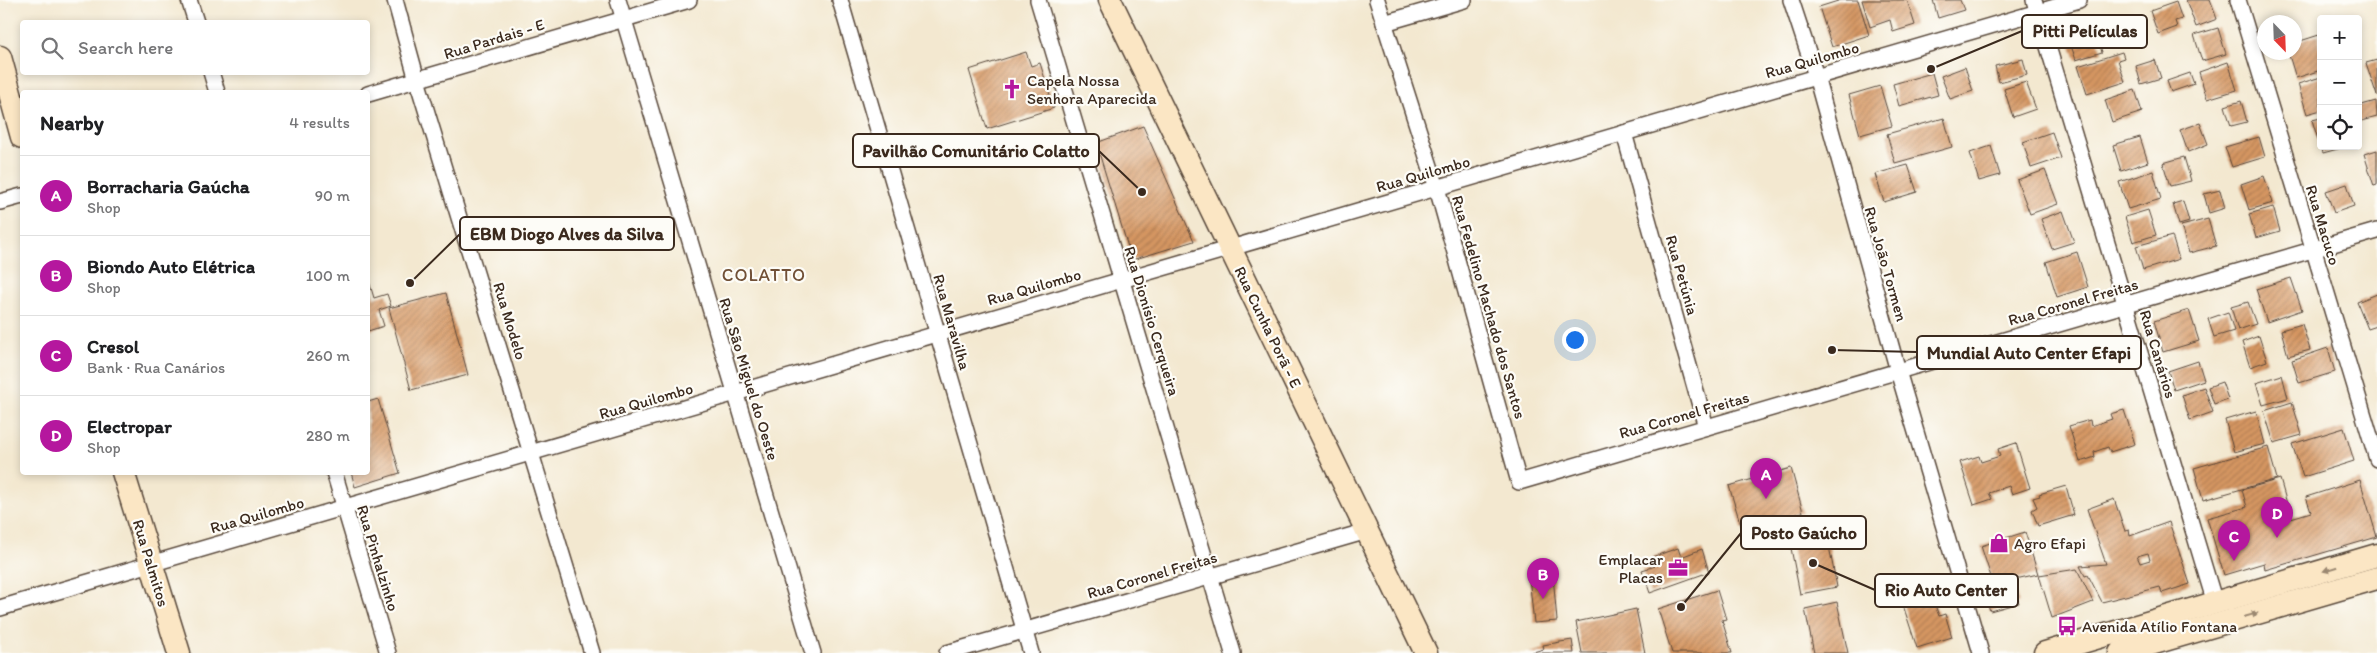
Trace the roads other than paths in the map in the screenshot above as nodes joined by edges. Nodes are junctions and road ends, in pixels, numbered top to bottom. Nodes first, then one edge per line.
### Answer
1 (189, 0) edge
2 (395, 0) edge
3 (618, 0) edge
4 (689, 0) edge
5 (840, 0) edge
6 (1038, 0) edge
7 (1110, 0) edge
8 (1377, 0) edge
9 (1464, 0) edge
10 (1791, 0) edge
11 (2079, 0) edge
12 (2238, 0) edge
13 (2036, 6) edge
14 (623, 19) junction
15 (195, 20) edge
16 (1384, 23) junction
17 (0, 56) edge
18 (212, 75) edge
19 (1816, 76) junction
20 (417, 80) junction
21 (216, 90) edge
22 (370, 93) edge
23 (20, 130) edge
24 (1624, 133) junction
25 (1437, 188) junction
26 (20, 197) edge
27 (0, 202) edge
28 (2377, 231) edge
29 (1230, 249) junction
30 (2312, 250) junction
31 (1122, 280) junction
32 (2125, 304) junction
33 (938, 334) junction
34 (1898, 371) junction
35 (735, 393) junction
36 (1706, 427) junction
37 (532, 453) junction
38 (2377, 459) edge
39 (124, 475) edge
40 (335, 475) edge
41 (1519, 482) joint
42 (344, 507) junction
43 (1367, 531) junction
44 (2377, 555) edge
45 (151, 564) junction
46 (1210, 576) junction
47 (2377, 578) edge
48 (2215, 604) junction
49 (0, 608) edge
50 (1024, 630) junction
51 (179, 653) edge
52 (388, 653) edge
53 (592, 653) edge
54 (813, 653) edge
55 (947, 653) edge
56 (1031, 653) edge
57 (1233, 653) edge
58 (1426, 653) edge
59 (1981, 653) edge
60 (2045, 653) edge
61 (2120, 653) edge

1 - 15 street
2 - 20 street, Rua Modelo
3 - 14 street, Rua São Miguel do Oeste
4 - 14 street, Rua Pardais - E
5 - 33 street, Rua Maravilha
6 - 31 street, Rua Dionísio Cerqueira
7 - 29 street, Rua Cunha Porã - E
8 - 16 street, Rua Fedelino Machado dos Santos
9 - 16 street
10 - 19 street, Rua João Tormen
11 - 13 street, Rua Quilombo
12 - 30 street, Rua Macuco
13 - 19 street, Rua Quilombo
13 - 32 street, Rua Canários
14 - 20 street, Rua Pardais - E
14 - 35 street, Rua São Miguel do Oeste
16 - 25 street, Rua Fedelino Machado dos Santos
17 - 23 street
18 - 21 street
19 - 24 street, Rua Quilombo
19 - 34 street, Rua João Tormen
20 - 22 street, Rua Pardais - E
20 - 37 street, Rua Modelo
24 - 25 street, Rua Quilombo
24 - 36 street, Rua Petúnia
25 - 29 street, Rua Quilombo
25 - 41 street, Rua Fedelino Machado dos Santos
26 - 27 street
28 - 30 street, Rua Coronel Freitas
29 - 31 street, Rua Quilombo
29 - 43 street, Rua Cunha Porã - E
30 - 32 street, Rua Coronel Freitas
30 - 38 street, Rua Macuco
31 - 33 street, Rua Quilombo
31 - 46 street, Rua Dionísio Cerqueira
32 - 34 street, Rua Coronel Freitas
32 - 48 street, Rua Canários
33 - 35 street, Rua Quilombo
33 - 50 street, Rua Maravilha
34 - 36 street, Rua Coronel Freitas
34 - 59 street, Rua João Tormen
35 - 37 street, Rua Quilombo
35 - 54 street, Rua São Miguel do Oeste
36 - 41 street, Rua Coronel Freitas
37 - 42 street, Rua Quilombo
37 - 53 street, Rua Modelo
39 - 45 street, Rua Palmitos
40 - 42 street, Rua Pinhalzinho
42 - 45 street, Rua Quilombo
42 - 52 street, Rua Pinhalzinho
43 - 46 street, Rua Coronel Freitas
43 - 58 street, Rua Cunha Porã - E
44 -> 48 street
45 - 49 street, Rua Quilombo
45 - 51 street, Rua Palmitos
46 - 50 street, Rua Coronel Freitas
46 - 57 street, Rua Dionísio Cerqueira
61 -> 47 street
48 - 60 street
50 - 55 street, Rua Coronel Freitas
50 - 56 street, Rua Maravilha

